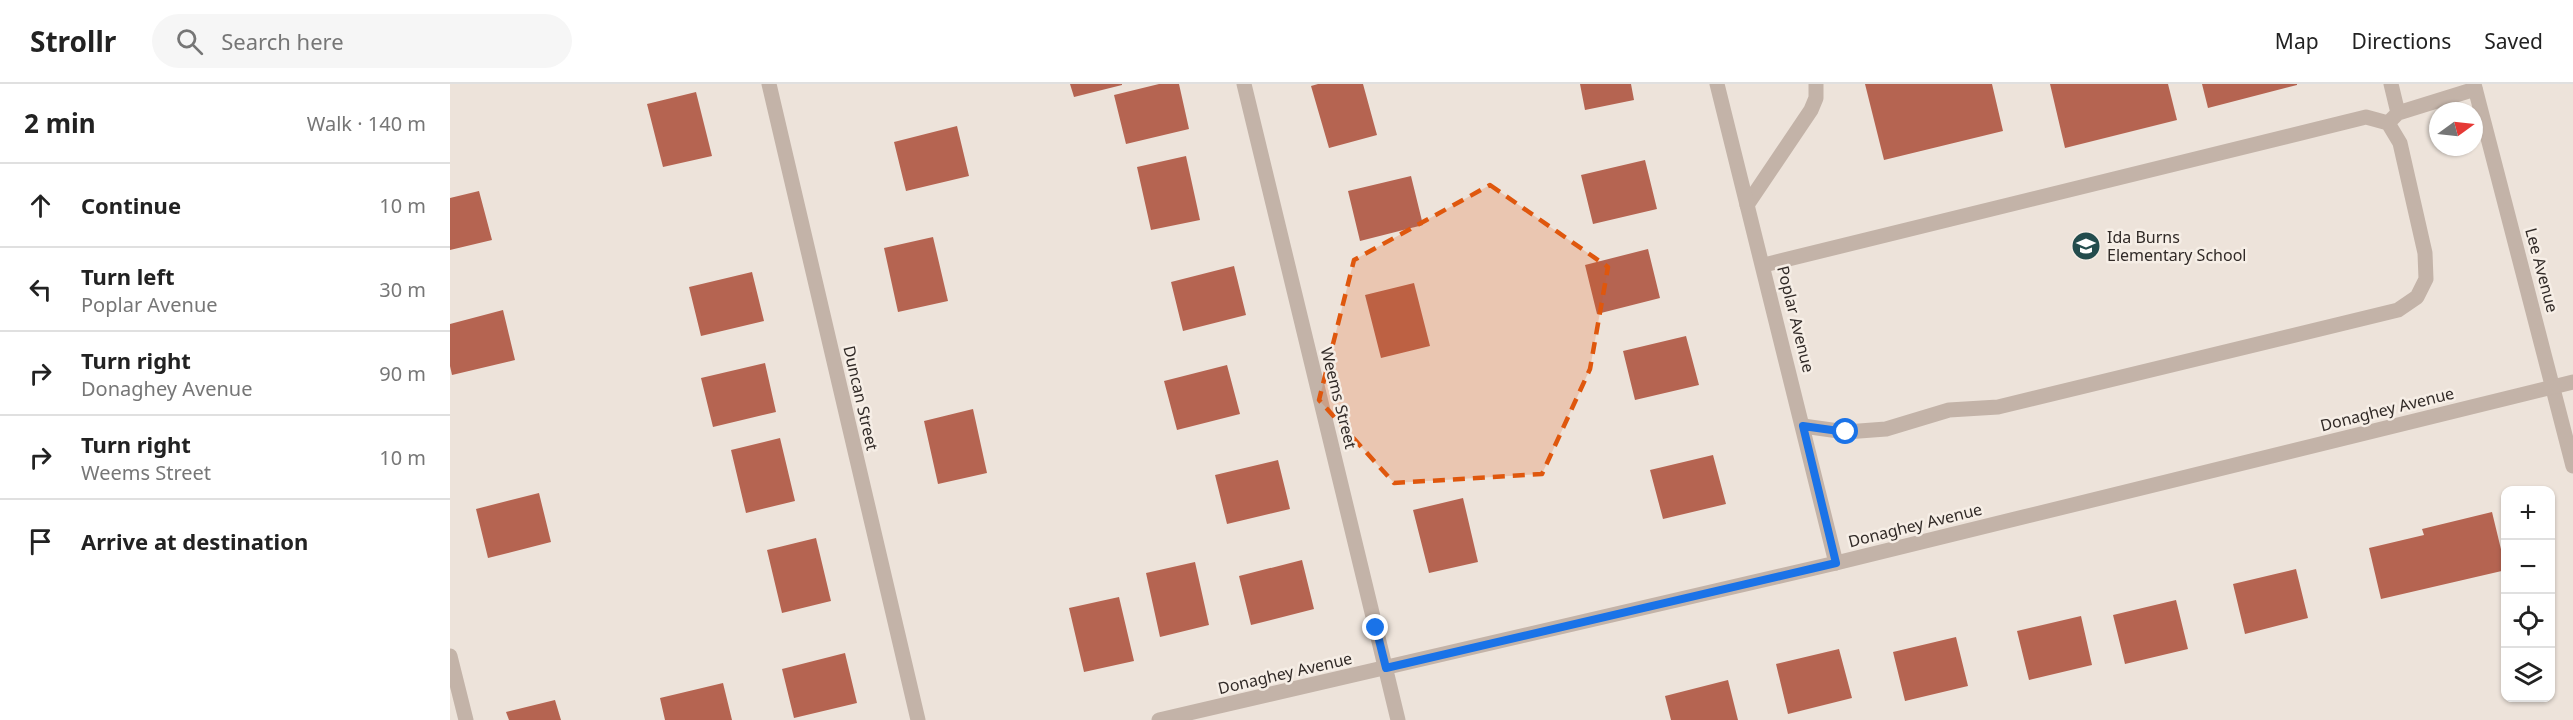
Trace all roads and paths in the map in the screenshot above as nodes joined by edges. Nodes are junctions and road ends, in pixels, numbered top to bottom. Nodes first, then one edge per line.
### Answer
1 (769, 84) edge
2 (1244, 84) edge
3 (1717, 84) edge
4 (1816, 84) edge
5 (2391, 84) edge
6 (2475, 86) edge
7 (2393, 118) junction
8 (1747, 205) junction
9 (1764, 265) junction
10 (2573, 382) edge
11 (2554, 387) junction
12 (1803, 426) junction
13 (2573, 466) edge
14 (1836, 563) junction
15 (450, 656) edge
16 (1386, 668) junction
17 (466, 720) edge
18 (918, 720) edge
19 (1159, 720) edge
20 (1398, 720) edge

1 - 18 street, Duncan Street
2 - 16 street, Weems Street
3 - 8 street, Poplar Avenue
4 - 8 street
5 - 7 street
6 - 7 street
6 - 11 street, Lee Avenue
7 - 9 street
7 - 12 street
8 - 9 street, Poplar Avenue
9 - 12 street, Poplar Avenue
10 - 11 street, Donaghey Avenue
11 - 13 street, Lee Avenue
11 - 14 street, Donaghey Avenue
12 - 14 street, Poplar Avenue
14 - 16 street, Donaghey Avenue
15 - 17 street
16 - 19 street, Donaghey Avenue
16 - 20 street, Weems Street

